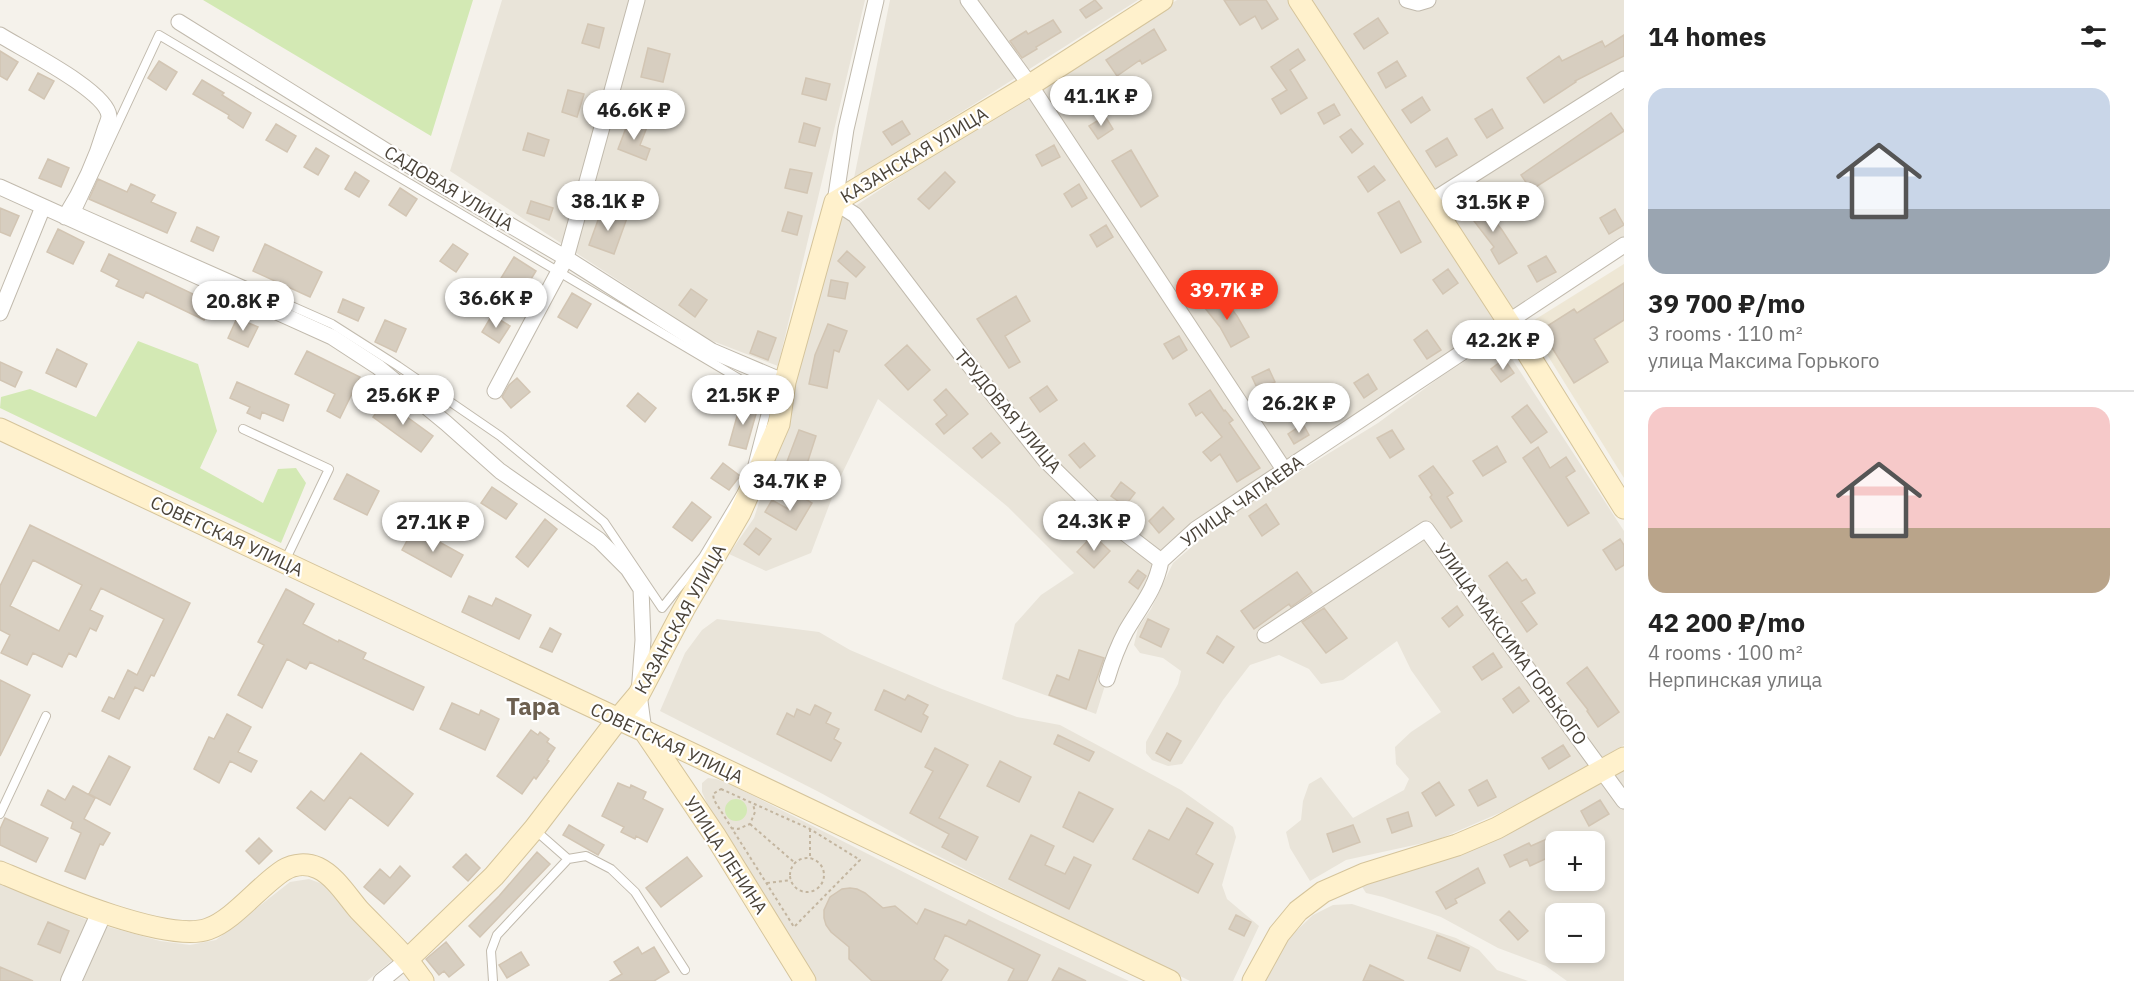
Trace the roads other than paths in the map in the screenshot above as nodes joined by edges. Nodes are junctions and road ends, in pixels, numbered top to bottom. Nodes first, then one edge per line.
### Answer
1 (638, 0) edge
2 (876, 0) edge
3 (968, 0) edge
4 (1162, 0) edge
5 (1299, 0) edge
6 (1407, 0) edge
7 (1428, 0) edge
8 (179, 22) dead end
9 (0, 35) edge
10 (1624, 79) edge
11 (1030, 85) junction
12 (0, 187) edge
13 (835, 202) junction
14 (1430, 202) junction
15 (43, 207) junction
16 (65, 217) junction
17 (1624, 245) edge
18 (563, 264) junction
19 (0, 313) edge
20 (1509, 323) junction
21 (786, 382) junction
22 (495, 392) dead end
23 (0, 429) edge
24 (243, 429) dead end
25 (1285, 471) junction
26 (1624, 508) edge
27 (1161, 561) junction
28 (285, 563) junction
29 (1265, 635) dead end
30 (1107, 679) dead end
31 (639, 694) junction
32 (46, 716) dead end
33 (618, 719) junction
34 (644, 731) junction
35 (1624, 758) edge
36 (1603, 770) junction
37 (1624, 801) edge
38 (0, 814) edge
39 (534, 829) junction
40 (568, 859) junction
41 (0, 872) edge
42 (102, 912) junction
43 (408, 959) junction
44 (685, 970) dead end
45 (71, 981) edge
46 (381, 981) edge
47 (423, 981) edge
48 (493, 981) edge
49 (805, 981) edge
50 (1170, 981) edge
51 (1253, 981) edge

1 - 18 street
2 - 13 street
3 - 11 street
4 - 11 main road, КАЗАНСКАЯ УЛИЦА
5 - 14 main road
6 - 7 street
8 - 18 street, САДОВАЯ УЛИЦА
9 - 16 street
10 - 14 street
11 - 13 main road, КАЗАНСКАЯ УЛИЦА
11 - 25 street
12 - 15 street
13 - 21 main road, КАЗАНСКАЯ УЛИЦА
13 - 27 street, ТРУДОВАЯ УЛИЦА
14 - 20 main road
15 - 16 street
15 - 19 street
16 - 31 street
17 - 20 street, УЛИЦА ЧАПАЕВА
18 - 18 lane
18 - 21 street, САДОВАЯ УЛИЦА
18 - 22 street
20 - 25 street, УЛИЦА ЧАПАЕВА
20 - 26 main road
21 - 31 main road, КАЗАНСКАЯ УЛИЦА
23 - 28 main road, СОВЕТСКАЯ УЛИЦА
24 - 28 lane
25 - 27 street, УЛИЦА ЧАПАЕВА
27 - 30 street
28 - 33 main road, СОВЕТСКАЯ УЛИЦА
29 - 36 street, УЛИЦА МАКСИМА ГОРЬКОГО
31 - 33 main road, КАЗАНСКАЯ УЛИЦА
31 - 34 street
32 - 38 lane
33 - 34 main road, СОВЕТСКАЯ УЛИЦА
33 - 39 main road, КАЗАНСКАЯ УЛИЦА
34 - 49 main road, УЛИЦА ЛЕНИНА
34 - 50 main road, СОВЕТСКАЯ УЛИЦА
35 - 36 main road
36 - 37 street, УЛИЦА МАКСИМА ГОРЬКОГО
36 - 51 main road
39 - 40 lane
39 - 43 main road, КАЗАНСКАЯ УЛИЦА
40 - 44 lane
40 - 48 lane
41 - 42 main road
42 - 43 main road
42 - 45 street
43 - 46 street, КАЗАНСКАЯ УЛИЦА
43 - 47 main road

